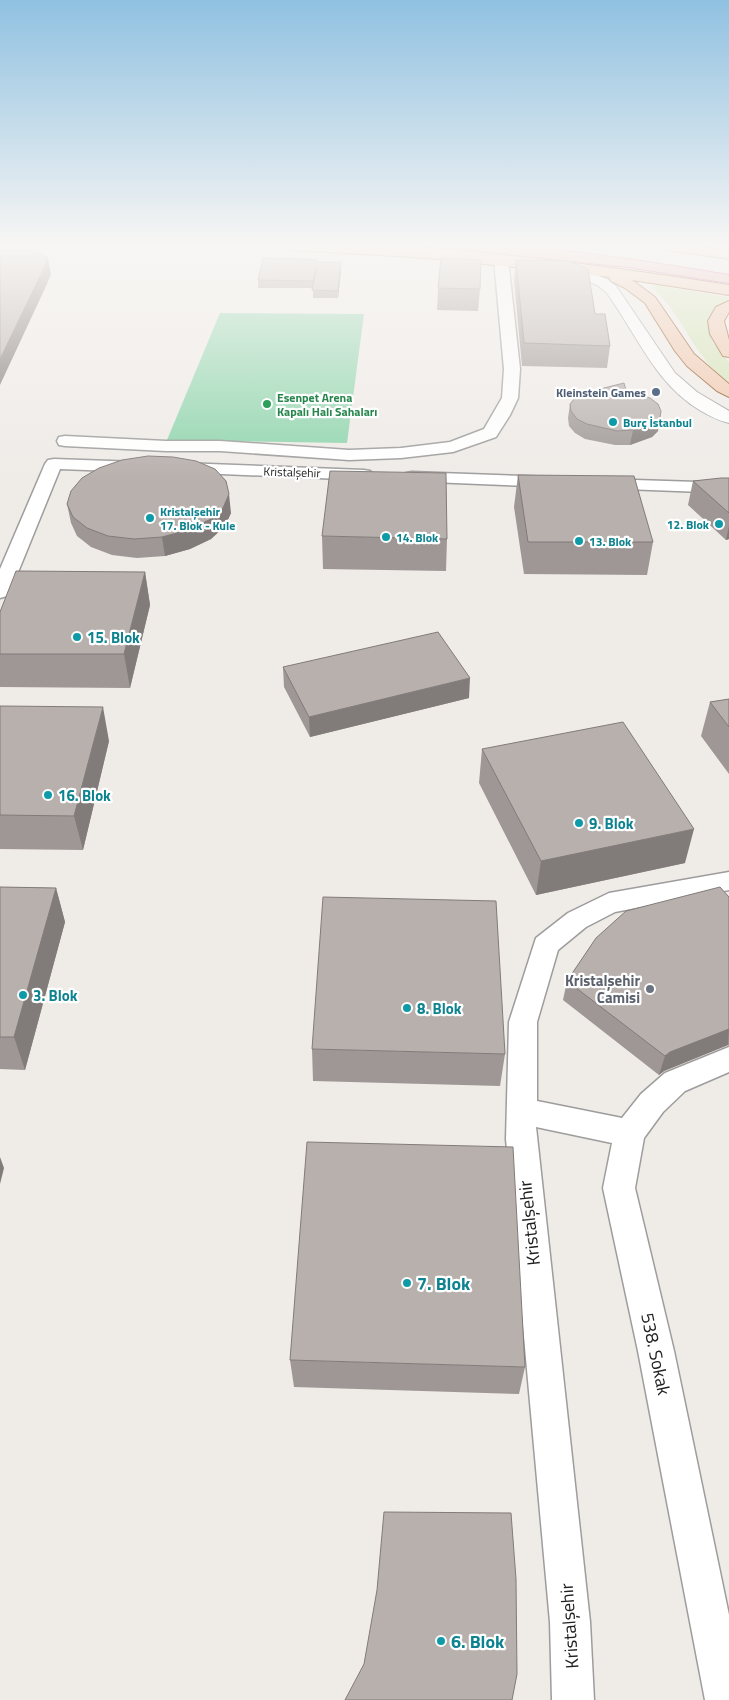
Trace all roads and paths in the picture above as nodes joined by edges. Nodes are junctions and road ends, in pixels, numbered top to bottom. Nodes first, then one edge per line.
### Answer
1 (507, 322) edge
2 (633, 322) edge
3 (667, 322) edge
4 (715, 322) edge
5 (729, 352) edge
6 (729, 392) edge
7 (729, 418) edge
8 (65, 441) dead end
9 (572, 483) edge
10 (592, 484) edge
11 (729, 488) edge
12 (0, 592) edge
13 (729, 881) edge
14 (729, 1059) edge
15 (521, 1111) junction
16 (629, 1133) junction
17 (573, 1700) edge
18 (726, 1700) edge

1 - 8 street
2 - 7 street
3 - 6 main road
4 - 5 main road
9 - 12 street, Kristalşehir
10 - 11 street
13 - 15 street, Kristalşehir
14 - 16 street, 538. Sokak
15 - 16 street
15 - 17 street, Kristalşehir
16 - 18 street, 538. Sokak

